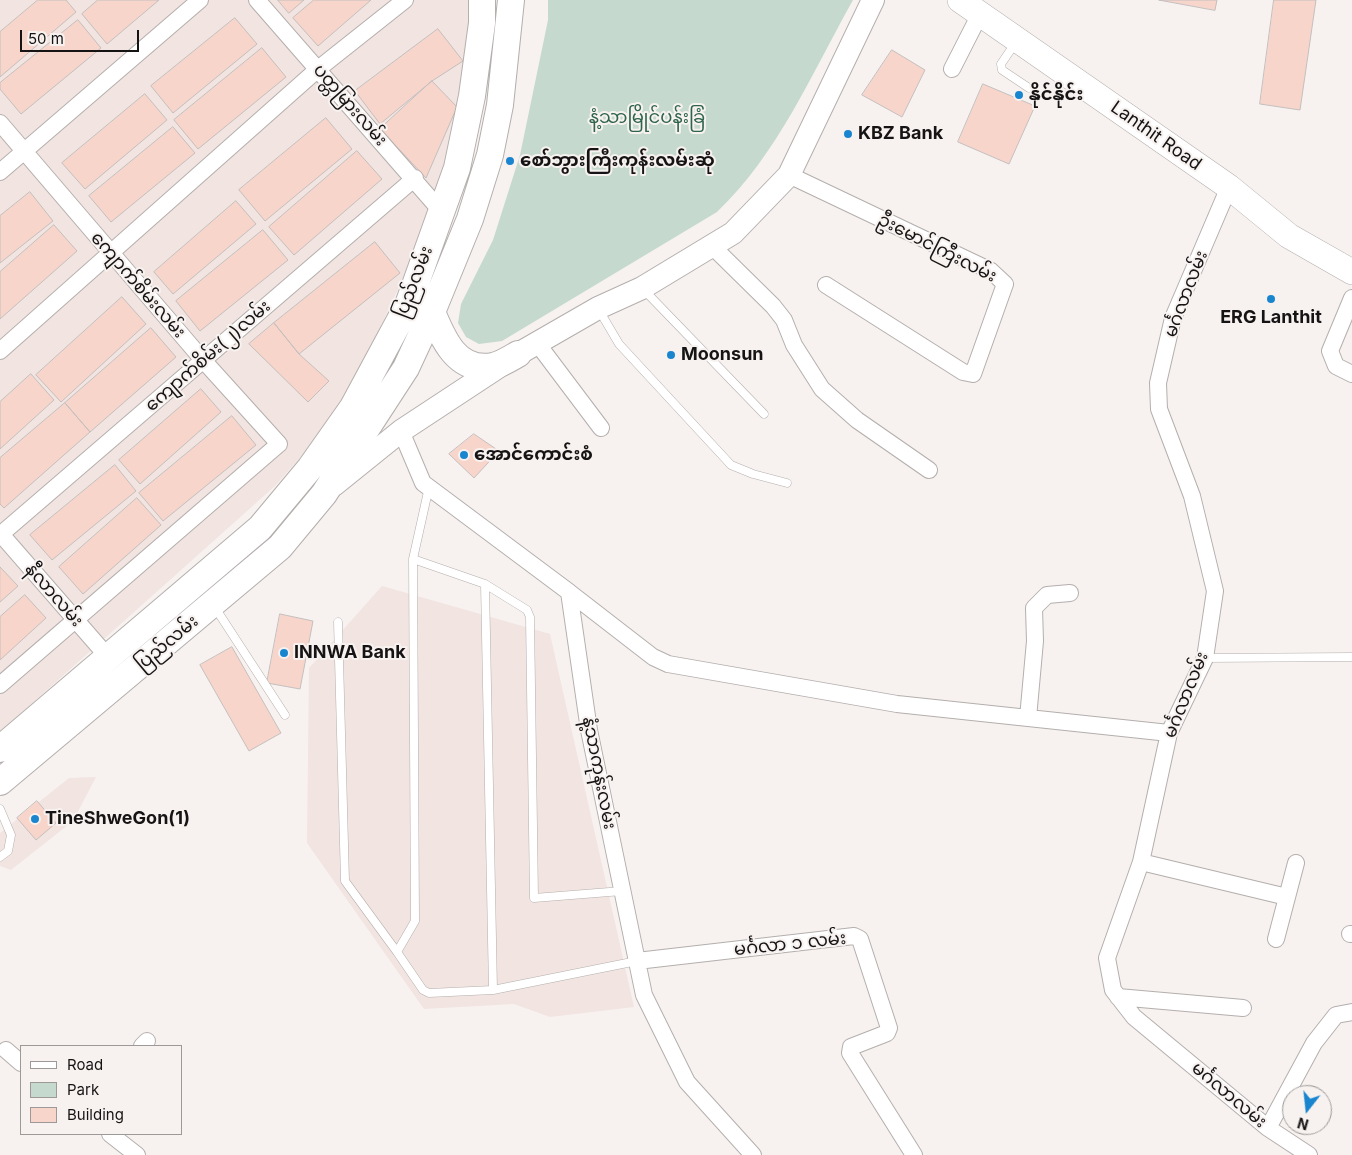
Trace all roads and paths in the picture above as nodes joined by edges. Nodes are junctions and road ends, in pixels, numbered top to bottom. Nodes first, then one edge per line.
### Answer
1 (200, 0) edge
2 (257, 0) edge
3 (405, 0) edge
4 (482, 0) edge
5 (511, 0) edge
6 (873, 0) edge
7 (960, 0) edge
8 (980, 14) junction
9 (1018, 40) junction
10 (318, 69) junction
11 (952, 69) dead end
12 (1029, 88) dead end
13 (0, 123) edge
14 (24, 151) junction
15 (0, 172) edge
16 (789, 174) junction
17 (415, 178) junction
18 (1229, 188) junction
19 (441, 211) junction
20 (712, 246) junction
21 (111, 253) junction
22 (1352, 272) edge
23 (826, 286) dead end
24 (642, 288) junction
25 (1352, 298) edge
26 (408, 305) junction
27 (598, 308) junction
28 (432, 312) junction
29 (528, 349) junction
30 (0, 351) edge
31 (203, 360) junction
32 (1352, 374) edge
33 (363, 412) junction
34 (764, 414) dead end
35 (601, 428) dead end
36 (398, 434) junction
37 (929, 470) dead end
38 (786, 483) dead end
39 (429, 487) junction
40 (324, 494) junction
41 (260, 528) junction
42 (0, 534) edge
43 (413, 559) junction
44 (485, 584) junction
45 (569, 592) junction
46 (1070, 593) dead end
47 (213, 604) junction
48 (76, 620) junction
49 (338, 622) dead end
50 (1352, 657) edge
51 (1205, 658) junction
52 (117, 667) junction
53 (0, 685) edge
54 (285, 715) dead end
55 (1028, 718) junction
56 (1169, 732) junction
57 (0, 749) edge
58 (0, 782) edge
59 (0, 809) edge
60 (0, 857) edge
61 (1140, 862) junction
62 (1296, 863) dead end
63 (622, 890) junction
64 (1286, 897) junction
65 (1276, 939) dead end
66 (397, 952) junction
67 (637, 961) junction
68 (493, 990) junction
69 (1118, 997) junction
70 (1243, 1008) dead end
71 (1352, 1012) edge
72 (6, 1050) dead end
73 (20, 1062) edge
74 (1268, 1128) junction
75 (111, 1135) edge
76 (751, 1154) edge
77 (137, 1155) edge
78 (914, 1155) edge
79 (1309, 1155) edge

1 - 14 street
2 - 10 street, ပတ္တမြားလမ်း
3 - 10 street
4 - 19 highway, ပြည်လမ်း
5 - 28 highway, ပြည်လမ်း
6 - 16 main road
7 - 8 main road, Lanthit Road
8 - 9 main road, Lanthit Road
8 - 11 street
9 - 12 lane
9 - 18 main road, Lanthit Road
10 - 17 street, ပတ္တမြားလမ်း
10 - 21 street
13 - 14 street, ကျောက်စိမ်းလမ်း
14 - 15 street
14 - 21 street, ကျောက်စိမ်းလမ်း
16 - 20 main road
16 - 23 street, ဦးမောင်ကြီးလမ်း
17 - 19 street, ပတ္တမြားလမ်း
17 - 31 street, ကျောက်စိမ်း(၂)လမ်း
18 - 22 main road, Lanthit Road
18 - 51 street, မင်္ဂလာလမ်း
19 - 26 highway, ပြည်လမ်း
20 - 24 main road
20 - 37 street
21 - 30 street
21 - 31 street, ကျောက်စိမ်းလမ်း
24 - 27 main road
24 - 34 lane
25 - 32 street
26 - 28 highway
26 - 33 highway, ပြည်လမ်း
27 - 29 main road
27 - 38 lane
28 - 29 highway
28 - 33 highway, ပြည်လမ်း
29 - 35 street
29 - 36 main road
31 - 42 street, ကျောက်စိမ်း(၂)လမ်း
31 - 48 street, ကျောက်စိမ်းလမ်း
33 - 36 main road
33 - 40 highway, ပြည်လမ်း
33 - 41 highway, ပြည်လမ်း
36 - 39 street
36 - 40 main road
39 - 43 lane
39 - 45 street
40 - 41 main road, ပြည်လမ်း
40 - 47 highway, ပြည်လမ်း
41 - 52 highway, ပြည်လမ်း
42 - 48 street, နီလာလမ်း
43 - 44 lane
43 - 66 lane
44 - 63 lane
44 - 68 lane
45 - 55 street
45 - 63 street, နံ့သာကုန်းလမ်း
46 - 55 street
47 - 52 highway, ပြည်လမ်း
47 - 54 lane
48 - 52 street, နီလာလမ်း
48 - 53 street
49 - 66 lane
50 - 51 lane
51 - 56 street, မင်္ဂလာလမ်း
52 - 57 highway, ပြည်လမ်း
52 - 58 highway, ပြည်လမ်း
55 - 56 street
56 - 61 street, မင်္ဂလာလမ်း
59 - 60 lane
61 - 64 street
61 - 69 street, မင်္ဂလာလမ်း
62 - 64 street
63 - 67 street, နံ့သာကုန်းလမ်း
64 - 65 street
66 - 68 lane
67 - 68 lane
67 - 76 street, နံ့သာကုန်းလမ်း
67 - 78 street, မင်္ဂလာ ၁ လမ်း
69 - 70 street
69 - 74 street, မင်္ဂလာလမ်း
71 - 74 street
72 - 73 street
74 - 79 street, မင်္ဂလာလမ်း
75 - 77 street

